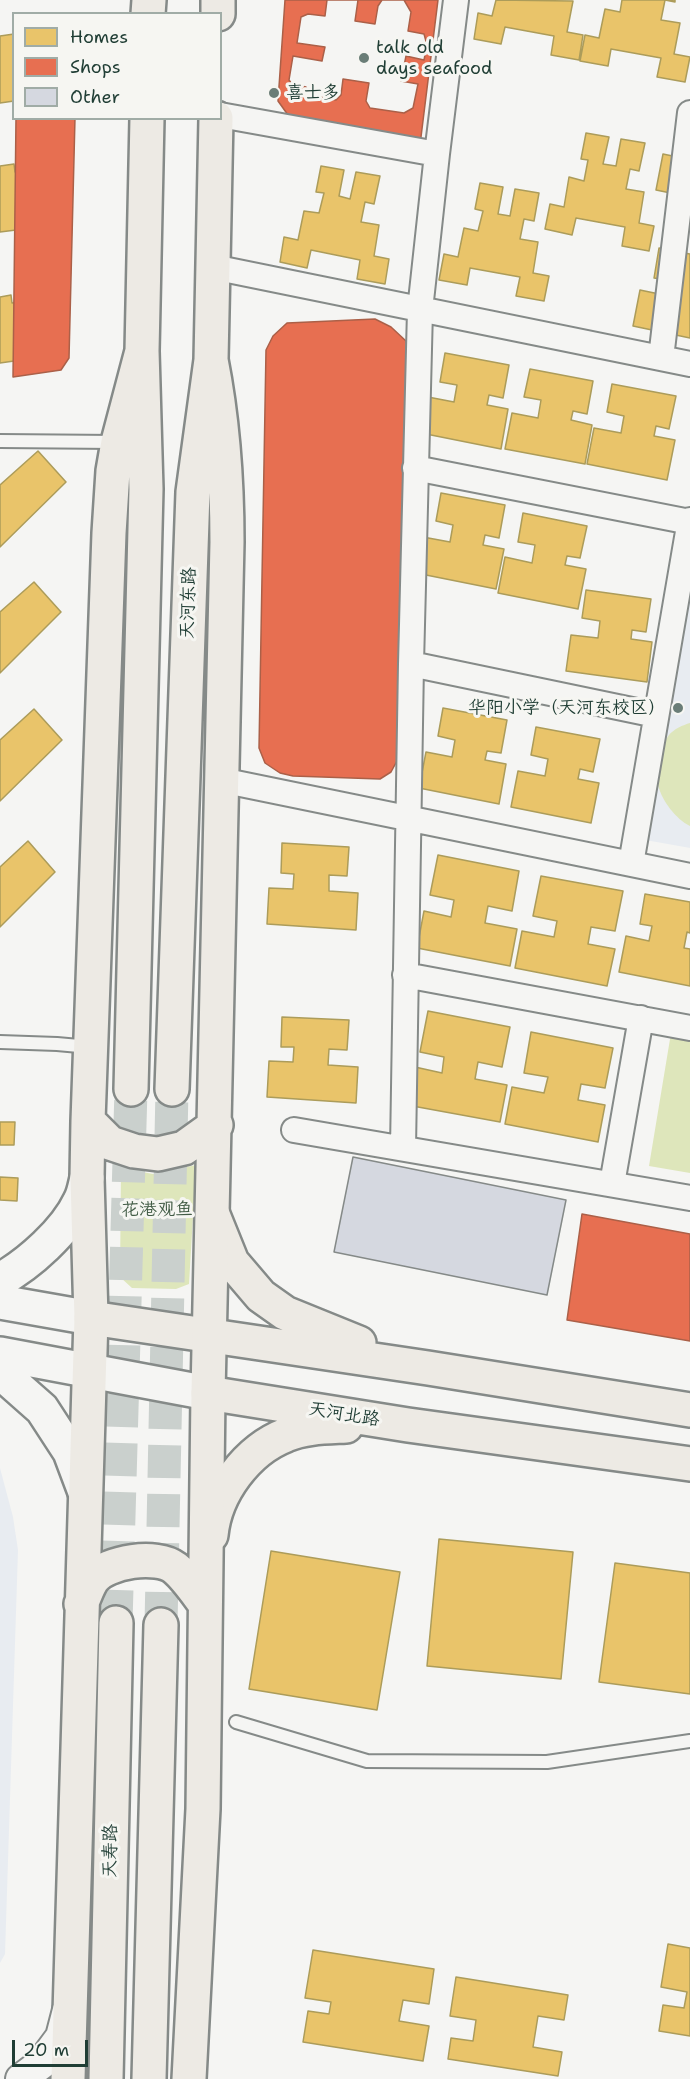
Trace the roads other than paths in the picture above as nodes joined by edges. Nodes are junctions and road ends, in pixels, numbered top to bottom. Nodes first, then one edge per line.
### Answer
1 (456, 0) edge
2 (690, 113) edge
3 (222, 115) edge
4 (147, 120) edge
5 (216, 120) edge
6 (437, 154) junction
7 (683, 235) edge
8 (213, 267) junction
9 (420, 310) junction
10 (142, 351) junction
11 (661, 358) junction
12 (211, 360) junction
13 (690, 364) edge
14 (0, 441) edge
15 (118, 442) junction
16 (415, 468) junction
17 (690, 521) edge
18 (411, 664) junction
19 (656, 715) junction
20 (221, 780) junction
21 (408, 817) junction
22 (631, 864) junction
23 (690, 876) edge
24 (405, 975) junction
25 (640, 1018) junction
26 (690, 1028) edge
27 (0, 1042) edge
28 (91, 1047) junction
29 (130, 1089) tunnel mouth
30 (172, 1089) tunnel mouth
31 (88, 1121) junction
32 (216, 1125) junction
33 (294, 1130) dead end
34 (403, 1148) junction
35 (87, 1178) junction
36 (612, 1184) junction
37 (690, 1198) edge
38 (213, 1215) junction
39 (0, 1280) edge
40 (0, 1302) edge
41 (91, 1318) junction
42 (210, 1335) junction
43 (0, 1354) edge
44 (428, 1368) junction
45 (0, 1372) edge
46 (90, 1372) junction
47 (208, 1393) junction
48 (690, 1410) edge
49 (408, 1425) junction
50 (690, 1464) edge
51 (86, 1492) junction
52 (81, 1604) junction
53 (205, 1604) junction
54 (116, 1623) tunnel mouth
55 (161, 1625) tunnel mouth
56 (236, 1722) dead end
57 (690, 1741) edge
58 (72, 1996) junction
59 (190, 2043) junction
60 (21, 2079) edge
61 (68, 2079) edge
62 (106, 2079) edge
63 (149, 2079) edge
64 (189, 2079) edge
65 (205, 2079) edge

1 - 6 street
2 - 7 street
3 - 6 street
4 - 10 main road
5 - 8 main road, 天河东路
6 - 9 street
7 - 11 street
8 - 9 street
8 - 12 main road, 天河东路
9 - 11 street
9 - 16 street
10 - 15 main road
10 - 29 main road
11 - 13 street
12 - 20 main road
12 - 30 main road, 天河东路
14 - 15 lane
15 - 28 main road
16 - 17 street
16 - 18 street
17 - 19 street
18 - 19 street
18 - 21 street
19 - 22 street
20 - 21 street
20 - 32 main road
21 - 22 street
21 - 24 street
22 - 23 street
24 - 25 street
24 - 34 street
25 - 26 street
25 - 36 street
27 - 28 lane
28 - 31 main road
31 - 32 main road
31 - 35 main road
32 - 38 main road
33 - 34 street
34 - 36 street
35 - 39 main road
35 - 41 main road
36 - 37 street
38 - 42 main road
38 - 44 main road
40 - 41 main road
41 - 42 main road
41 - 46 main road
42 - 44 main road
42 - 47 main road
43 - 46 main road, 天河北路
44 - 48 main road
45 - 51 main road
46 - 47 main road, 天河北路
46 - 51 main road
47 - 49 main road, 天河北路
47 - 53 main road
49 - 50 main road, 天河北路
49 - 53 main road
51 - 52 main road
52 - 53 main road
52 - 58 main road
53 - 59 main road
54 - 62 main road, 天寿路
55 - 63 main road
56 - 57 lane
58 - 60 street
58 - 61 main road
59 - 64 main road
59 - 65 street

